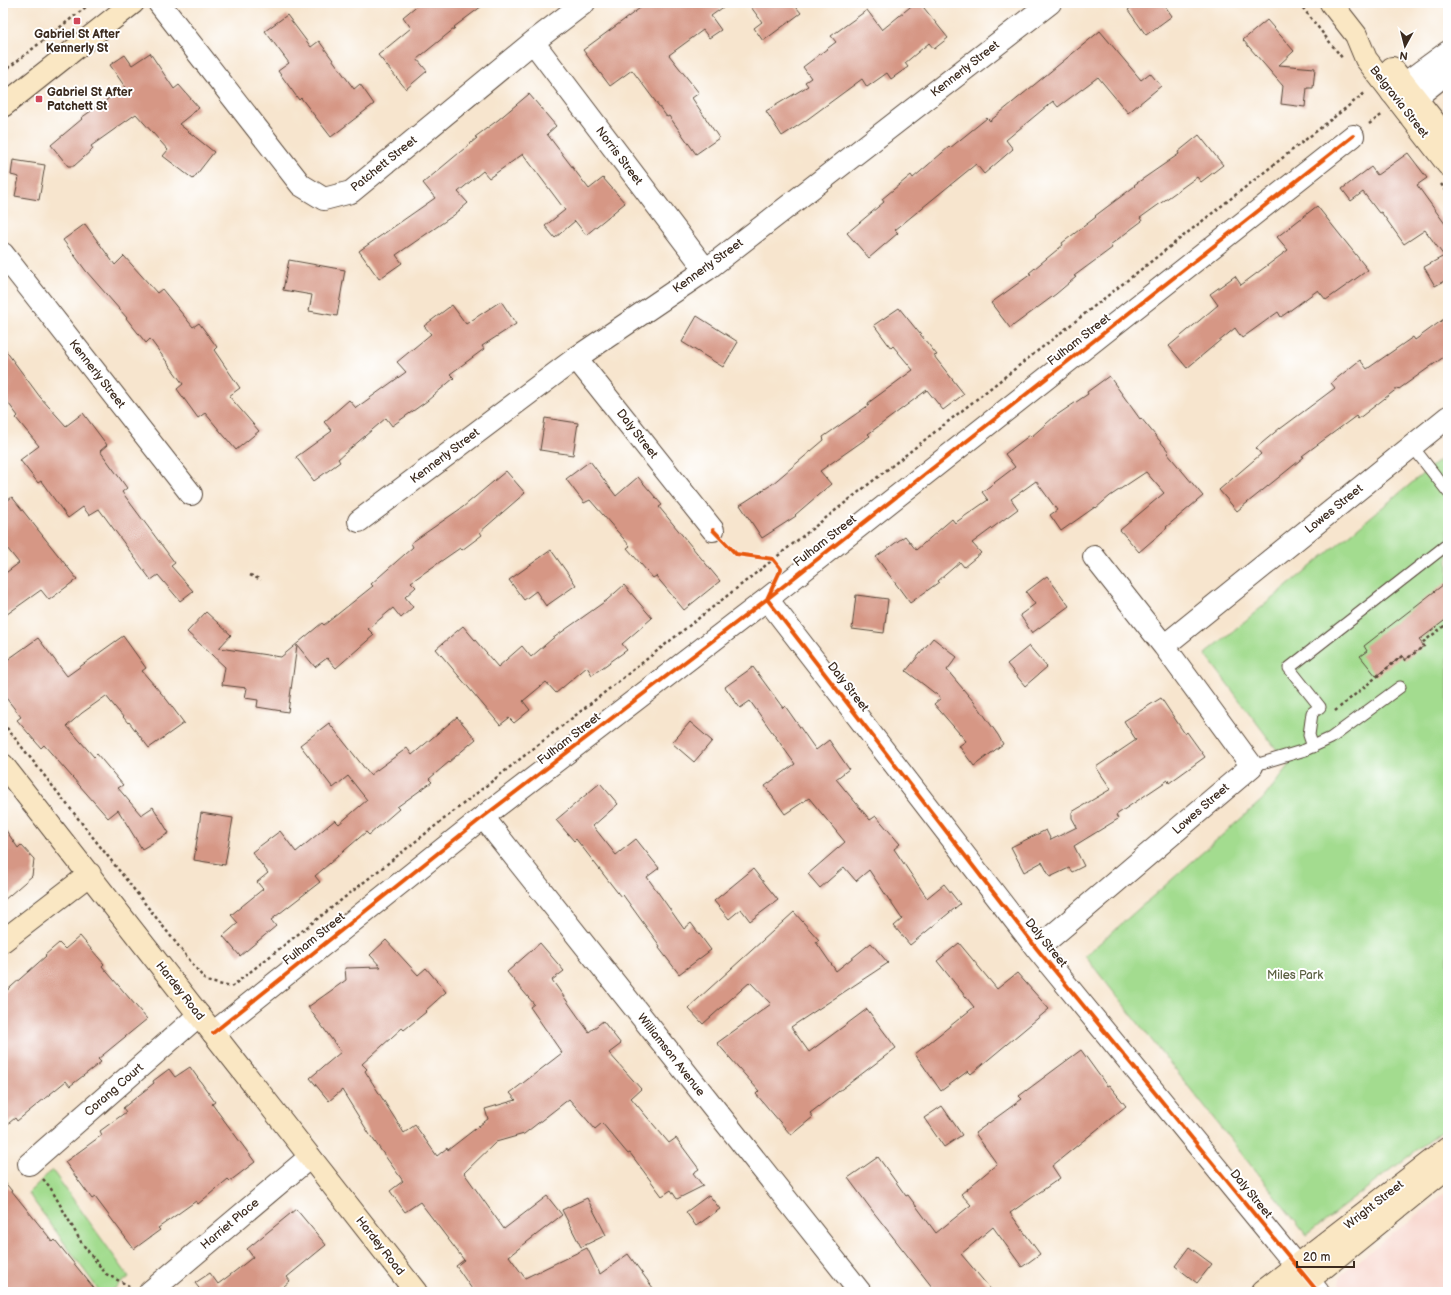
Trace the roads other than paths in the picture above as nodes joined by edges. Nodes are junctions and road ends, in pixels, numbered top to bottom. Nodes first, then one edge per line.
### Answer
1 (133, 3) edge
2 (159, 3) edge
3 (584, 3) edge
4 (1050, 3) edge
5 (1331, 3) edge
6 (533, 42) junction
7 (1448, 52) edge
8 (1448, 72) edge
9 (1404, 95) junction
10 (3, 106) edge
11 (1353, 136) dead end
12 (1448, 139) edge
13 (1448, 165) edge
14 (3, 254) edge
15 (706, 270) junction
16 (576, 358) junction
17 (1448, 417) edge
18 (1412, 446) junction
19 (1448, 492) edge
20 (191, 494) dead end
21 (359, 521) dead end
22 (713, 530) dead end
23 (1448, 544) edge
24 (1094, 557) dead end
25 (767, 599) junction
26 (1164, 646) junction
27 (1400, 687) dead end
28 (1313, 746) junction
29 (3, 765) edge
30 (1252, 766) junction
31 (483, 817) junction
32 (90, 874) junction
33 (3, 941) edge
34 (1037, 949) junction
35 (199, 1015) junction
36 (213, 1033) junction
37 (1448, 1148) edge
38 (310, 1157) junction
39 (29, 1164) road end
40 (1448, 1167) edge
41 (1304, 1282) edge
42 (142, 1290) edge
43 (416, 1292) edge
44 (860, 1292) edge
45 (1262, 1292) edge

1 - 10 street
2 - 6 street, Patchett Street
3 - 6 street, Patchett Street
4 - 15 street, Kennerly Street
5 - 9 street, Belgravia Street
6 - 15 street, Norris Street
7 - 9 street
8 - 9 street
9 - 12 street, Belgravia Street
9 - 13 street, Belgravia Street
11 - 25 street, Fulham Street
14 - 20 street, Kennerly Street
15 - 16 street, Kennerly Street
16 - 21 street, Kennerly Street
16 - 22 street, Daly Street
17 - 18 street, Lowes Street
18 - 19 lane
18 - 26 street, Lowes Street
23 - 28 lane
24 - 26 street
25 - 31 street, Fulham Street
25 - 34 street, Daly Street
26 - 30 street
27 - 28 lane
28 - 30 lane
29 - 32 street, Hardey Road
30 - 34 street, Lowes Street
31 - 36 street, Fulham Street
31 - 44 street, Williamson Avenue
32 - 33 street
32 - 35 street, Hardey Road
34 - 41 street, Daly Street
35 - 36 street, Hardey Road
35 - 39 street, Corang Court
36 - 38 street, Hardey Road
37 - 41 street, Wright Street
38 - 42 street, Harriet Place
38 - 43 street, Hardey Road
40 - 41 street, Wright Street
41 - 45 street, Wright Street

